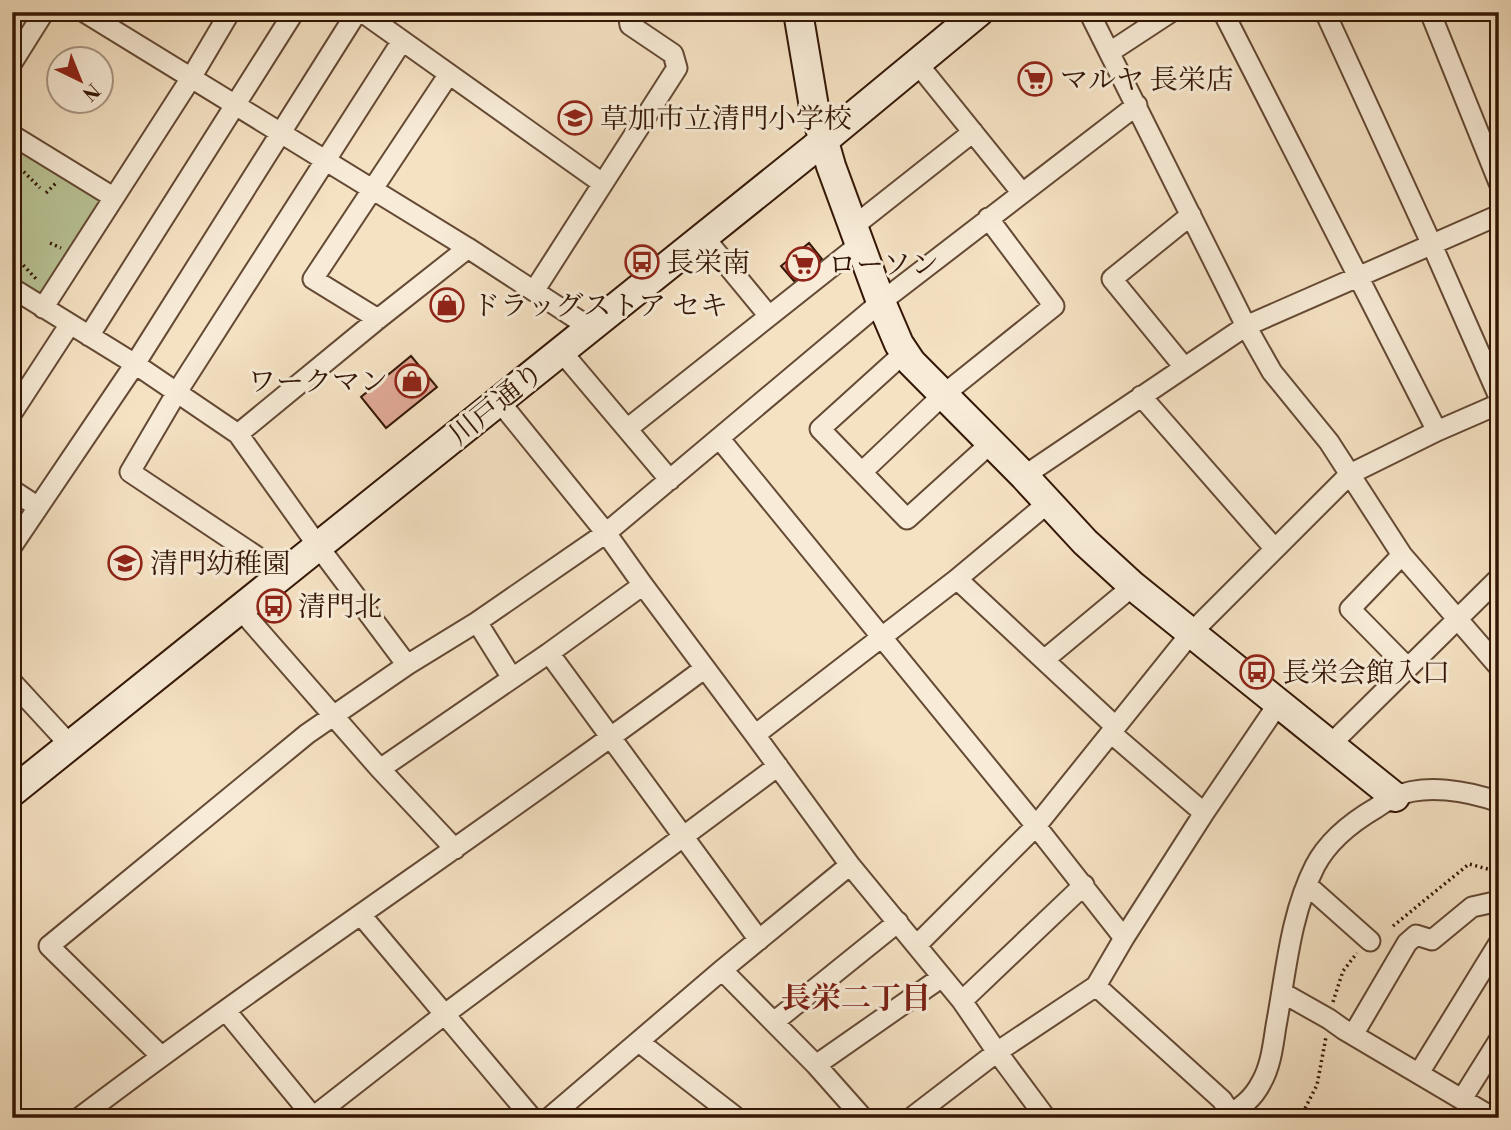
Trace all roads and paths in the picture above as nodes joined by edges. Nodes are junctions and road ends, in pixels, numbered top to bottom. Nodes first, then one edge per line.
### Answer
1 (44, 12) edge
2 (85, 12) edge
3 (230, 12) edge
4 (294, 12) edge
5 (360, 12) edge
6 (628, 12) edge
7 (798, 12) edge
8 (979, 12) edge
9 (1089, 12) edge
10 (1171, 12) edge
11 (1223, 12) edge
12 (1325, 12) edge
13 (1430, 12) edge
14 (105, 18) edge
15 (402, 41) junction
16 (1110, 52) junction
17 (918, 63) junction
18 (12, 64) edge
19 (449, 74) junction
20 (191, 78) junction
21 (234, 105) junction
22 (1137, 105) junction
23 (973, 132) junction
24 (280, 134) junction
25 (12, 135) edge
26 (823, 141) junction
27 (12, 160) edge
28 (326, 160) junction
29 (62, 177) dead end
30 (602, 183) junction
31 (1499, 183) edge
32 (40, 188) dead end
33 (373, 190) junction
34 (46, 193) dead end
35 (1022, 193) junction
36 (113, 198) junction
37 (1191, 215) junction
38 (1499, 215) edge
39 (988, 218) junction
40 (856, 235) junction
41 (703, 236) junction
42 (1432, 245) junction
43 (468, 248) junction
44 (12, 253) edge
45 (24, 266) junction
46 (1358, 278) junction
47 (14, 280) edge
48 (534, 291) junction
49 (46, 302) junction
50 (881, 302) junction
51 (769, 316) junction
52 (378, 319) junction
53 (70, 324) junction
54 (1246, 326) junction
55 (589, 327) junction
56 (89, 336) junction
57 (561, 351) junction
58 (904, 353) junction
59 (135, 364) junction
60 (1184, 367) junction
61 (177, 393) junction
62 (943, 395) junction
63 (1141, 396) junction
64 (1499, 397) edge
65 (499, 401) junction
66 (1499, 404) edge
67 (13, 410) edge
68 (627, 429) junction
69 (1437, 431) junction
70 (238, 434) junction
71 (719, 439) junction
72 (991, 443) junction
73 (862, 472) junction
74 (1350, 474) junction
75 (1024, 476) junction
76 (670, 480) junction
77 (12, 490) edge
78 (1048, 503) junction
79 (38, 507) junction
80 (606, 533) junction
81 (12, 546) edge
82 (318, 546) junction
83 (1275, 549) junction
84 (1402, 555) junction
85 (283, 574) junction
86 (1499, 578) edge
87 (957, 579) junction
88 (643, 585) junction
89 (1133, 586) junction
90 (240, 609) junction
91 (1456, 619) junction
92 (477, 622) junction
93 (1191, 633) junction
94 (883, 637) junction
95 (550, 653) junction
96 (1044, 660) junction
97 (407, 666) junction
98 (1499, 667) edge
99 (705, 668) junction
100 (1408, 668) junction
101 (512, 678) junction
102 (12, 682) edge
103 (1278, 704) junction
104 (334, 715) junction
105 (1113, 730) junction
106 (755, 735) junction
107 (611, 739) junction
108 (1330, 745) junction
109 (70, 746) junction
110 (778, 766) junction
111 (380, 769) junction
112 (12, 792) edge
113 (1395, 797) junction
114 (1499, 802) edge
115 (1204, 813) junction
116 (1036, 825) junction
117 (682, 836) junction
118 (455, 849) junction
119 (850, 864) junction
120 (1499, 872) edge
121 (1084, 884) junction
122 (1307, 885) junction
123 (1499, 901) edge
124 (361, 915) junction
125 (898, 922) junction
126 (1393, 926) dead end
127 (1124, 938) junction
128 (759, 940) junction
129 (1370, 941) dead end
130 (1499, 943) edge
131 (917, 945) junction
132 (722, 970) junction
133 (942, 977) junction
134 (1096, 986) junction
135 (1283, 993) junction
136 (962, 1001) junction
137 (226, 1011) junction
138 (444, 1014) junction
139 (774, 1022) junction
140 (1353, 1035) junction
141 (1499, 1040) edge
142 (639, 1042) junction
143 (997, 1052) junction
144 (162, 1056) junction
145 (816, 1065) junction
146 (1419, 1073) junction
147 (1462, 1099) junction
148 (1226, 1116) edge
149 (1490, 1116) dead end
150 (314, 1117) edge
151 (79, 1118) edge
152 (532, 1118) edge
153 (549, 1118) edge
154 (737, 1118) edge
155 (863, 1118) edge
156 (911, 1118) edge
157 (1046, 1118) edge

1 - 18 street
2 - 14 street
3 - 20 street
4 - 21 street
5 - 15 street
5 - 24 street
6 - 30 street
7 - 26 street
8 - 17 street, 川戸通り
9 - 16 street
10 - 16 street
11 - 46 street
12 - 42 street
13 - 31 street
14 - 20 street
15 - 19 street
15 - 28 street
16 - 22 street
17 - 23 street
17 - 26 street, 川戸通り
19 - 30 street
19 - 33 street
20 - 21 street
20 - 36 street
21 - 24 street
21 - 56 street
22 - 35 street
22 - 37 street
23 - 35 street
23 - 40 street
24 - 28 street
24 - 59 street
25 - 36 street
26 - 40 street
26 - 41 street, 川戸通り
27 - 32 path
28 - 33 street
28 - 61 street
29 - 34 path
30 - 48 street
33 - 43 street
33 - 52 street
35 - 39 street
36 - 49 street
37 - 54 street
37 - 60 street
38 - 42 street
39 - 50 street
39 - 62 street
40 - 50 street
40 - 51 street
41 - 51 street
41 - 55 street, 川戸通り
42 - 46 street
42 - 64 street
43 - 48 street
43 - 52 street
44 - 45 path
45 - 47 path
45 - 49 path
46 - 54 street
46 - 69 street
47 - 49 street
48 - 55 street
49 - 53 street
50 - 58 street
50 - 71 street
51 - 68 street
52 - 70 street
53 - 56 street
53 - 67 street
54 - 60 street
54 - 74 street
55 - 57 street, 川戸通り
56 - 59 street
57 - 65 street, 川戸通り
57 - 68 street
58 - 62 street
58 - 73 street
59 - 61 street
59 - 79 street
60 - 63 street
61 - 70 street
61 - 85 street
62 - 72 street
62 - 73 street
63 - 75 street
63 - 83 street
65 - 80 street
65 - 82 street, 川戸通り
66 - 69 street
68 - 76 street
69 - 74 street
70 - 82 street
71 - 76 street
71 - 94 street
72 - 73 street
72 - 75 street
74 - 83 street
74 - 84 street
75 - 78 street
76 - 80 street
77 - 79 street
78 - 87 street
78 - 89 street
79 - 81 street
80 - 88 street
80 - 92 street
82 - 85 street, 川戸通り
82 - 97 street
83 - 93 street
84 - 91 street
84 - 100 street
85 - 90 street, 川戸通り
86 - 91 street
87 - 94 street
87 - 96 street
88 - 95 street
88 - 99 street
89 - 93 street
89 - 96 street
90 - 104 street
90 - 109 street, 川戸通り
91 - 98 street
91 - 100 street
92 - 97 street
92 - 101 street
93 - 103 street
93 - 105 street
94 - 106 street
94 - 116 street
95 - 101 street
95 - 107 street
96 - 105 street
97 - 104 street
99 - 106 street
99 - 107 street
100 - 108 street
101 - 111 street
102 - 109 street
103 - 108 street
103 - 115 street
104 - 111 street
104 - 144 street
105 - 115 street
105 - 116 street
106 - 110 street
107 - 117 street
107 - 118 street
108 - 113 street
109 - 112 street, 川戸通り
110 - 117 street
110 - 119 street
111 - 118 street
113 - 114 street
113 - 122 street
115 - 127 street
116 - 121 street
116 - 131 street
117 - 128 street
117 - 138 street
118 - 124 street
119 - 125 street
119 - 128 street
120 - 126 path
121 - 127 street
121 - 136 street
122 - 129 street
122 - 135 street
123 - 140 street
124 - 137 street
124 - 138 street
125 - 131 street
125 - 139 street
127 - 134 street
128 - 132 street
130 - 146 street
131 - 133 street
132 - 139 street
132 - 142 street
133 - 136 street
133 - 145 street
134 - 143 street
134 - 148 street
135 - 140 street
135 - 148 street
136 - 143 street
137 - 144 street
137 - 150 street
138 - 150 street
138 - 152 street
139 - 145 street
140 - 146 street
141 - 147 street
142 - 153 street
142 - 154 street
143 - 156 street
143 - 157 street
144 - 151 street
145 - 155 street
146 - 147 street
147 - 149 street

